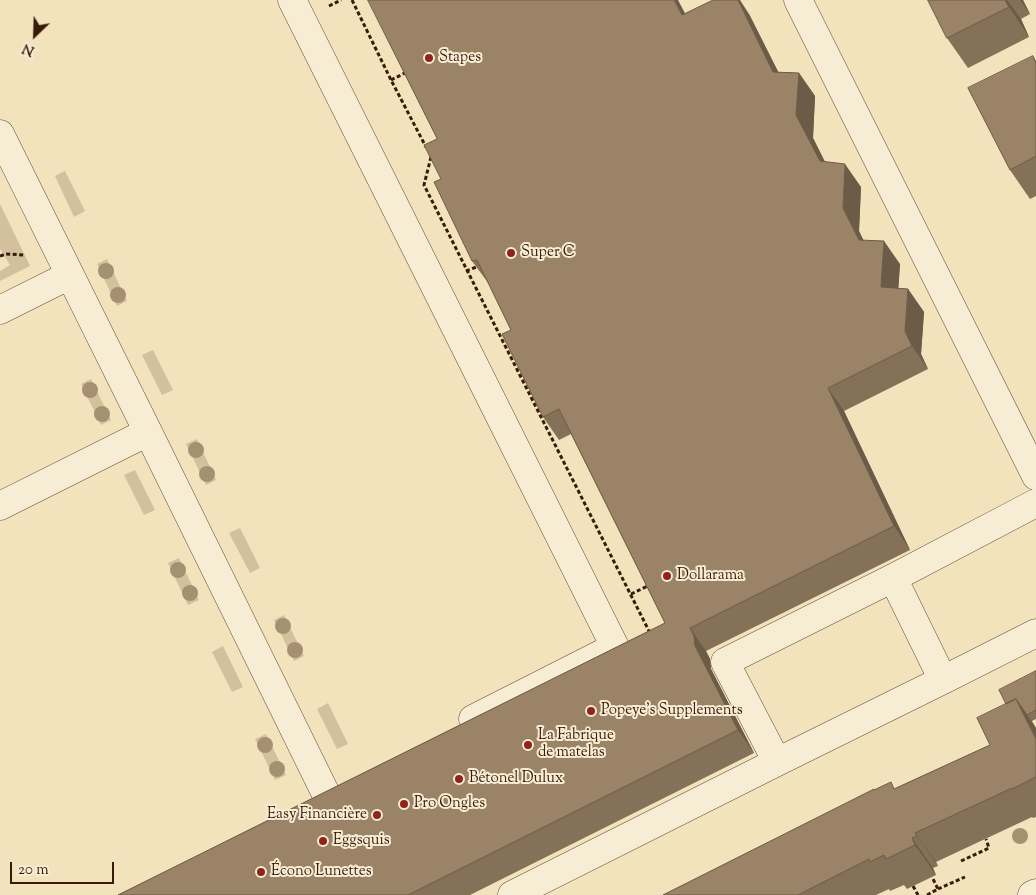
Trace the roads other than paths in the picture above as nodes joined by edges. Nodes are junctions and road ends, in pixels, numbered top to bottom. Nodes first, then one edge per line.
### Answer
1 (292, 0) edge
2 (798, 0) edge
3 (0, 134) edge
4 (70, 275) junction
5 (0, 310) edge
6 (148, 432) junction
7 (1036, 476) edge
8 (1036, 503) edge
9 (0, 506) edge
10 (893, 578) junction
11 (1036, 633) edge
12 (943, 680) junction
13 (452, 730) edge
14 (777, 762) junction
15 (326, 794) edge
16 (1036, 893) edge
17 (512, 895) edge
18 (1032, 895) edge

1 - 13 street
2 - 7 street
3 - 4 street
4 - 5 street
4 - 6 street
6 - 9 street
6 - 15 street
8 - 10 street
10 - 12 street
10 - 14 street
11 - 12 street
12 - 14 street
14 - 17 street
16 - 18 street

